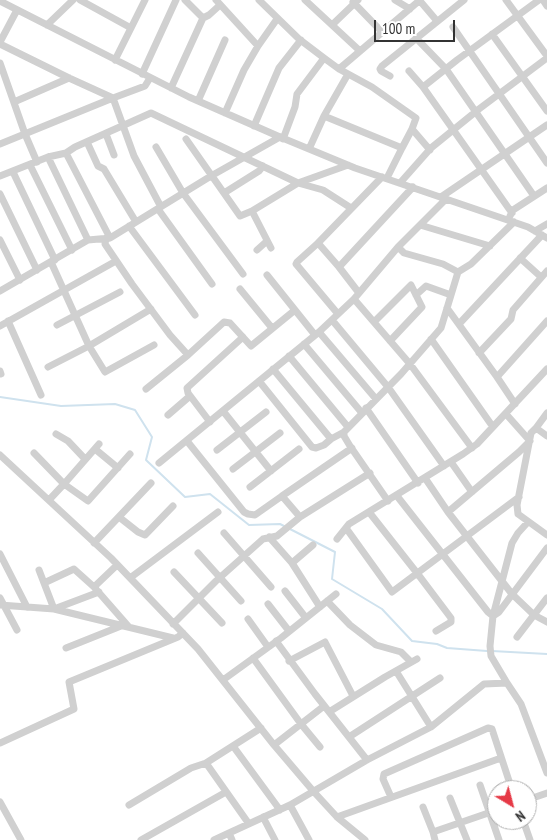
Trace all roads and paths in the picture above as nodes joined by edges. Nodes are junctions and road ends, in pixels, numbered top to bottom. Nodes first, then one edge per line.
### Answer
1 (73, 0) edge
2 (80, 0) edge
3 (145, 0) edge
4 (176, 0) edge
5 (185, 0) edge
6 (259, 0) edge
7 (305, 0) edge
8 (396, 0) edge
9 (420, 0) edge
10 (464, 0) edge
11 (506, 0) edge
12 (539, 0) edge
13 (543, 0) edge
14 (0, 1) edge
15 (355, 1) edge
16 (218, 2) edge
17 (547, 6) edge
18 (410, 9) junction
19 (17, 10) junction
20 (518, 15) junction
21 (203, 18) junction
22 (277, 19) junction
23 (437, 21) junction
24 (47, 25) junction
25 (332, 25) junction
26 (453, 27) dead end
27 (131, 28) junction
28 (382, 32) junction
29 (492, 34) junction
30 (416, 38) junction
31 (225, 40) dead end
32 (301, 40) junction
33 (0, 43) edge
34 (258, 46) junction
35 (360, 51) junction
36 (469, 51) junction
37 (324, 58) junction
38 (547, 58) edge
39 (116, 60) junction
40 (0, 63) edge
41 (339, 69) junction
42 (446, 69) junction
43 (409, 72) dead end
44 (142, 74) junction
45 (348, 74) junction
46 (390, 76) dead end
47 (523, 76) junction
48 (69, 78) junction
49 (150, 78) junction
50 (423, 87) junction
51 (170, 88) junction
52 (499, 94) junction
53 (113, 98) junction
54 (198, 101) junction
55 (14, 102) junction
56 (547, 110) edge
57 (476, 112) junction
58 (224, 113) junction
59 (324, 116) junction
60 (547, 125) edge
61 (124, 126) junction
62 (254, 126) junction
63 (412, 129) junction
64 (453, 131) junction
65 (24, 134) junction
66 (106, 134) junction
67 (529, 137) junction
68 (282, 138) junction
69 (186, 139) dead end
70 (88, 142) junction
71 (0, 144) edge
72 (156, 147) dead end
73 (402, 148) junction
74 (309, 149) junction
75 (430, 150) junction
76 (66, 153) junction
77 (114, 154) dead end
78 (504, 154) junction
79 (48, 157) junction
80 (245, 157) junction
81 (38, 162) junction
82 (547, 163) edge
83 (30, 165) junction
84 (348, 165) junction
85 (263, 166) junction
86 (481, 170) junction
87 (12, 172) junction
88 (0, 176) edge
89 (212, 176) junction
90 (384, 178) junction
91 (298, 182) junction
92 (400, 183) junction
93 (413, 188) junction
94 (547, 188) edge
95 (183, 193) junction
96 (224, 193) junction
97 (0, 194) edge
98 (534, 196) junction
99 (444, 198) junction
100 (159, 208) junction
101 (351, 208) junction
102 (252, 211) junction
103 (512, 212) junction
104 (511, 221) junction
105 (133, 224) junction
106 (547, 224) edge
107 (420, 225) junction
108 (541, 235) edge
109 (108, 238) junction
110 (0, 240) edge
111 (88, 240) junction
112 (267, 241) junction
113 (318, 243) junction
114 (490, 246) junction
115 (398, 247) junction
116 (271, 248) dead end
117 (72, 250) junction
118 (257, 250) dead end
119 (3, 255) edge
120 (520, 258) junction
121 (116, 260) junction
122 (53, 261) junction
123 (339, 267) junction
124 (37, 270) junction
125 (547, 270) edge
126 (458, 272) junction
127 (243, 274) dead end
128 (267, 275) dead end
129 (541, 277) junction
130 (20, 280) junction
131 (212, 284) dead end
132 (240, 289) dead end
133 (0, 291) edge
134 (64, 291) junction
135 (120, 292) dead end
136 (416, 295) junction
137 (451, 295) junction
138 (357, 296) junction
139 (447, 308) junction
140 (151, 309) junction
141 (295, 310) junction
142 (338, 314) junction
143 (195, 315) dead end
144 (75, 316) junction
145 (332, 320) junction
146 (8, 321) junction
147 (547, 321) edge
148 (374, 322) junction
149 (459, 324) junction
150 (58, 325) dead end
151 (0, 326) edge
152 (272, 328) junction
153 (317, 334) junction
154 (243, 337) junction
155 (431, 339) junction
156 (390, 341) junction
157 (304, 344) junction
158 (154, 345) dead end
159 (89, 346) junction
160 (479, 353) junction
161 (188, 355) junction
162 (289, 356) junction
163 (410, 364) junction
164 (48, 368) dead end
165 (273, 369) junction
166 (547, 369) edge
167 (497, 377) junction
168 (259, 381) junction
169 (388, 387) junction
170 (146, 389) dead end
171 (41, 395) dead end
172 (190, 396) junction
173 (376, 399) junction
174 (515, 404) junction
175 (364, 410) junction
176 (223, 411) junction
177 (266, 412) dead end
178 (547, 413) edge
179 (506, 414) junction
180 (168, 415) dead end
181 (210, 422) junction
182 (494, 427) junction
183 (536, 428) junction
184 (346, 429) junction
185 (240, 432) junction
186 (56, 434) dead end
187 (280, 434) dead end
188 (547, 436) edge
189 (331, 439) junction
190 (187, 441) junction
191 (530, 441) junction
192 (352, 448) junction
193 (472, 448) junction
194 (299, 449) dead end
195 (217, 450) dead end
196 (256, 451) junction
197 (34, 453) dead end
198 (130, 454) dead end
199 (0, 456) edge
200 (85, 459) junction
201 (451, 462) junction
202 (159, 463) dead end
203 (444, 466) junction
204 (118, 468) junction
205 (232, 469) dead end
206 (271, 471) junction
207 (370, 473) junction
208 (421, 480) junction
209 (64, 484) junction
210 (151, 484) dead end
211 (250, 487) dead end
212 (472, 492) junction
213 (282, 496) junction
214 (397, 496) junction
215 (519, 497) junction
216 (48, 500) junction
217 (388, 501) junction
218 (173, 506) dead end
219 (218, 512) dead end
220 (369, 512) junction
221 (448, 512) junction
222 (119, 517) junction
223 (300, 517) junction
224 (528, 522) junction
225 (547, 526) edge
226 (346, 528) junction
227 (224, 533) dead end
228 (546, 535) edge
229 (467, 536) junction
230 (269, 537) junction
231 (337, 539) dead end
232 (94, 543) junction
233 (313, 545) dead end
234 (547, 548) edge
235 (198, 553) dead end
236 (0, 554) edge
237 (442, 554) junction
238 (243, 556) junction
239 (292, 563) junction
240 (117, 565) junction
241 (39, 570) dead end
242 (174, 572) dead end
243 (418, 573) junction
244 (130, 578) junction
245 (219, 578) junction
246 (502, 582) junction
247 (44, 583) junction
248 (271, 587) dead end
249 (96, 589) junction
250 (285, 590) dead end
251 (336, 594) dead end
252 (512, 594) junction
253 (547, 598) edge
254 (198, 599) junction
255 (241, 601) dead end
256 (327, 601) junction
257 (1, 603) edge
258 (268, 604) dead end
259 (28, 607) junction
260 (320, 607) junction
261 (54, 609) junction
262 (534, 615) junction
263 (493, 616) junction
264 (306, 618) junction
265 (248, 619) dead end
266 (547, 622) edge
267 (222, 623) dead end
268 (173, 624) junction
269 (125, 626) junction
270 (17, 630) dead end
271 (436, 631) dead end
272 (289, 632) junction
273 (183, 633) junction
274 (517, 636) dead end
275 (173, 638) junction
276 (276, 641) junction
277 (268, 647) junction
278 (66, 648) dead end
279 (253, 658) junction
280 (290, 661) junction
281 (396, 671) junction
282 (440, 678) dead end
283 (223, 680) junction
284 (507, 683) junction
285 (353, 696) junction
286 (411, 696) junction
287 (324, 706) junction
288 (330, 712) junction
289 (301, 724) junction
290 (430, 727) junction
291 (261, 728) junction
292 (349, 737) junction
293 (0, 743) edge
294 (274, 745) junction
295 (233, 746) junction
296 (320, 747) dead end
297 (543, 750) edge
298 (501, 758) junction
299 (367, 760) junction
300 (206, 763) junction
301 (547, 772) edge
302 (509, 780) edge
303 (480, 785) dead end
304 (226, 792) junction
305 (314, 792) junction
306 (390, 797) junction
307 (450, 798) dead end
308 (0, 802) edge
309 (129, 805) dead end
310 (290, 805) junction
311 (423, 807) dead end
312 (487, 807) edge
313 (280, 810) junction
314 (2, 813) edge
315 (487, 814) edge
316 (264, 817) junction
317 (337, 817) junction
318 (460, 823) junction
319 (249, 824) junction
320 (434, 836) edge
321 (230, 837) edge
322 (362, 839) edge
323 (21, 840) edge
324 (142, 840) edge
325 (214, 840) edge
326 (275, 840) edge
327 (309, 840) edge
328 (467, 840) edge

1 - 24 street
2 - 27 street
3 - 27 street
4 - 44 street
5 - 21 street
6 - 22 street
7 - 25 street
8 - 18 street
9 - 18 street
9 - 23 street
10 - 23 street
11 - 20 street
12 - 20 street
13 - 17 street
14 - 19 street
15 - 25 street
15 - 28 street
16 - 21 street
16 - 34 street
18 - 28 street
19 - 24 street
19 - 33 street
20 - 29 street
20 - 38 street
21 - 51 street
22 - 32 street
22 - 34 street
23 - 30 street
24 - 39 street
25 - 35 street
26 - 36 street
27 - 39 street
28 - 35 street
29 - 36 street
29 - 47 street
30 - 42 street
30 - 46 street
31 - 54 street
32 - 37 street
32 - 62 street
33 - 48 street
34 - 58 street
35 - 41 street
36 - 42 street
36 - 52 street
37 - 41 street
37 - 68 street
38 - 47 street
39 - 44 street
40 - 55 street
41 - 45 street
42 - 50 street
42 - 57 street
43 - 50 street
44 - 49 street
45 - 59 street
45 - 63 street
47 - 52 street
47 - 56 street
48 - 53 street
48 - 55 street
49 - 51 street
49 - 53 street
50 - 64 street
51 - 54 street
52 - 57 street
52 - 67 street
53 - 61 street
53 - 65 street
54 - 58 street
55 - 65 street
57 - 64 street
57 - 78 street
58 - 62 street
59 - 73 street
59 - 74 street
60 - 67 street
61 - 66 street
61 - 80 street
61 - 100 street
62 - 68 street
63 - 73 street
63 - 75 street
64 - 75 street
64 - 86 street
65 - 71 street
65 - 81 street
66 - 70 street
66 - 77 street
67 - 78 street
67 - 82 street
68 - 74 street
68 - 80 street
69 - 89 street
70 - 76 street
70 - 105 street
72 - 95 street
73 - 90 street
74 - 84 street
75 - 92 street
76 - 79 street
76 - 109 street
78 - 86 street
78 - 98 street
79 - 81 street
79 - 111 street
80 - 85 street
80 - 89 street
81 - 83 street
83 - 87 street
83 - 117 street
84 - 90 street
84 - 91 street
85 - 91 street
85 - 96 street
86 - 99 street
86 - 103 street
87 - 88 street
87 - 122 street
89 - 95 street
89 - 96 street
90 - 92 street
90 - 101 street
91 - 101 street
91 - 102 street
92 - 93 street
93 - 99 street
93 - 123 street
94 - 98 street
95 - 100 street
95 - 127 street
96 - 102 street
97 - 124 street
98 - 103 street
99 - 104 street
99 - 107 street
100 - 105 street
100 - 131 street
101 - 113 street
102 - 112 street
103 - 104 street
104 - 108 street
104 - 114 street
105 - 109 street
105 - 143 street
106 - 108 street
107 - 114 street
107 - 115 street
108 - 120 street
109 - 111 street
109 - 121 street
110 - 119 street
111 - 117 street
112 - 116 street
112 - 118 street
113 - 123 street
113 - 142 street
114 - 126 street
115 - 126 street
115 - 138 street
117 - 122 street
119 - 130 street
120 - 129 street
120 - 149 street
121 - 134 street
121 - 140 street
122 - 124 street
122 - 134 street
123 - 138 street
124 - 130 street
125 - 129 street
126 - 137 street
128 - 141 street
129 - 160 street
130 - 133 street
132 - 152 street
134 - 144 street
134 - 146 street
135 - 144 street
136 - 137 street
136 - 148 street
136 - 156 street
137 - 139 street
138 - 142 street
138 - 148 street
139 - 149 street
139 - 155 street
140 - 159 street
140 - 161 street
141 - 152 street
141 - 153 street
142 - 145 street
144 - 150 street
144 - 159 street
145 - 153 street
145 - 169 street
146 - 151 street
146 - 171 street
147 - 167 street
148 - 156 street
149 - 160 street
152 - 154 street
153 - 157 street
153 - 173 street
154 - 161 street
154 - 172 street
155 - 163 street
155 - 182 street
156 - 163 street
157 - 162 street
157 - 175 street
158 - 159 street
159 - 164 street
160 - 167 street
161 - 170 street
162 - 165 street
162 - 184 street
163 - 169 street
163 - 193 street
165 - 168 street
165 - 189 street
166 - 174 street
167 - 174 street
168 - 176 street
168 - 189 street
169 - 173 street
169 - 203 street
172 - 180 street
172 - 181 street
173 - 175 street
174 - 179 street
175 - 184 street
175 - 208 street
176 - 181 street
176 - 185 street
177 - 185 street
178 - 183 street
179 - 182 street
179 - 191 street
181 - 190 street
182 - 193 street
183 - 188 street
183 - 191 street
184 - 189 street
184 - 192 street
185 - 195 street
185 - 196 street
186 - 200 street
187 - 196 street
190 - 202 street
190 - 213 street
191 - 212 street
191 - 215 street
192 - 207 street
192 - 213 street
193 - 201 street
194 - 206 street
196 - 205 street
196 - 206 street
197 - 209 street
198 - 204 street
199 - 216 street
200 - 204 street
200 - 209 street
201 - 203 street
201 - 212 street
203 - 208 street
204 - 209 street
206 - 211 street
207 - 217 street
207 - 223 street
208 - 214 street
208 - 221 street
209 - 216 street
210 - 222 street
212 - 221 street
213 - 223 street
214 - 217 street
214 - 237 street
215 - 224 street
215 - 229 street
216 - 232 street
217 - 220 street
218 - 222 street
219 - 244 street
220 - 226 street
220 - 243 street
221 - 229 street
222 - 232 street
223 - 230 street
224 - 228 street
224 - 246 street
225 - 228 street
226 - 231 street
226 - 243 street
227 - 238 street
229 - 237 street
229 - 246 street
230 - 238 street
230 - 239 street
232 - 240 street
233 - 239 street
234 - 252 street
235 - 245 street
236 - 259 street
237 - 243 street
237 - 263 street
238 - 245 street
238 - 248 street
239 - 260 street
240 - 244 street
240 - 249 street
241 - 247 street
242 - 254 street
243 - 271 street
244 - 268 street
245 - 254 street
245 - 255 street
246 - 252 street
246 - 263 street
247 - 249 street
247 - 261 street
249 - 261 street
249 - 269 street
250 - 264 street
251 - 256 street
252 - 262 street
252 - 263 street
253 - 262 street
254 - 267 street
254 - 268 street
256 - 260 street
256 - 281 street
257 - 259 street
257 - 270 street
258 - 272 street
259 - 261 street
260 - 264 street
261 - 269 street
262 - 266 street
262 - 274 street
263 - 284 street
264 - 272 street
265 - 277 street
268 - 273 street
269 - 275 street
269 - 278 street
272 - 276 street
273 - 275 street
273 - 283 street
275 - 293 street
276 - 277 street
276 - 280 street
277 - 279 street
279 - 283 street
279 - 289 street
280 - 285 street
280 - 287 street
281 - 285 street
281 - 286 street
282 - 286 street
283 - 291 street
284 - 290 street
284 - 297 street
285 - 288 street
286 - 290 street
286 - 292 street
287 - 288 street
287 - 289 street
288 - 292 street
289 - 294 street
289 - 296 street
290 - 299 street
291 - 294 street
291 - 295 street
292 - 299 street
294 - 305 street
295 - 300 street
295 - 313 street
297 - 301 street
298 - 302 street
298 - 306 street
298 - 306 street
299 - 305 street
300 - 304 street
300 - 309 street
303 - 312 street
304 - 319 street
304 - 324 street
305 - 310 street
305 - 317 street
306 - 317 street
307 - 318 street
308 - 314 street
310 - 313 street
310 - 327 street
311 - 320 street
313 - 316 street
314 - 323 street
315 - 318 street
316 - 319 street
316 - 326 street
317 - 322 street
318 - 320 street
318 - 328 street
319 - 321 street
321 - 325 street

